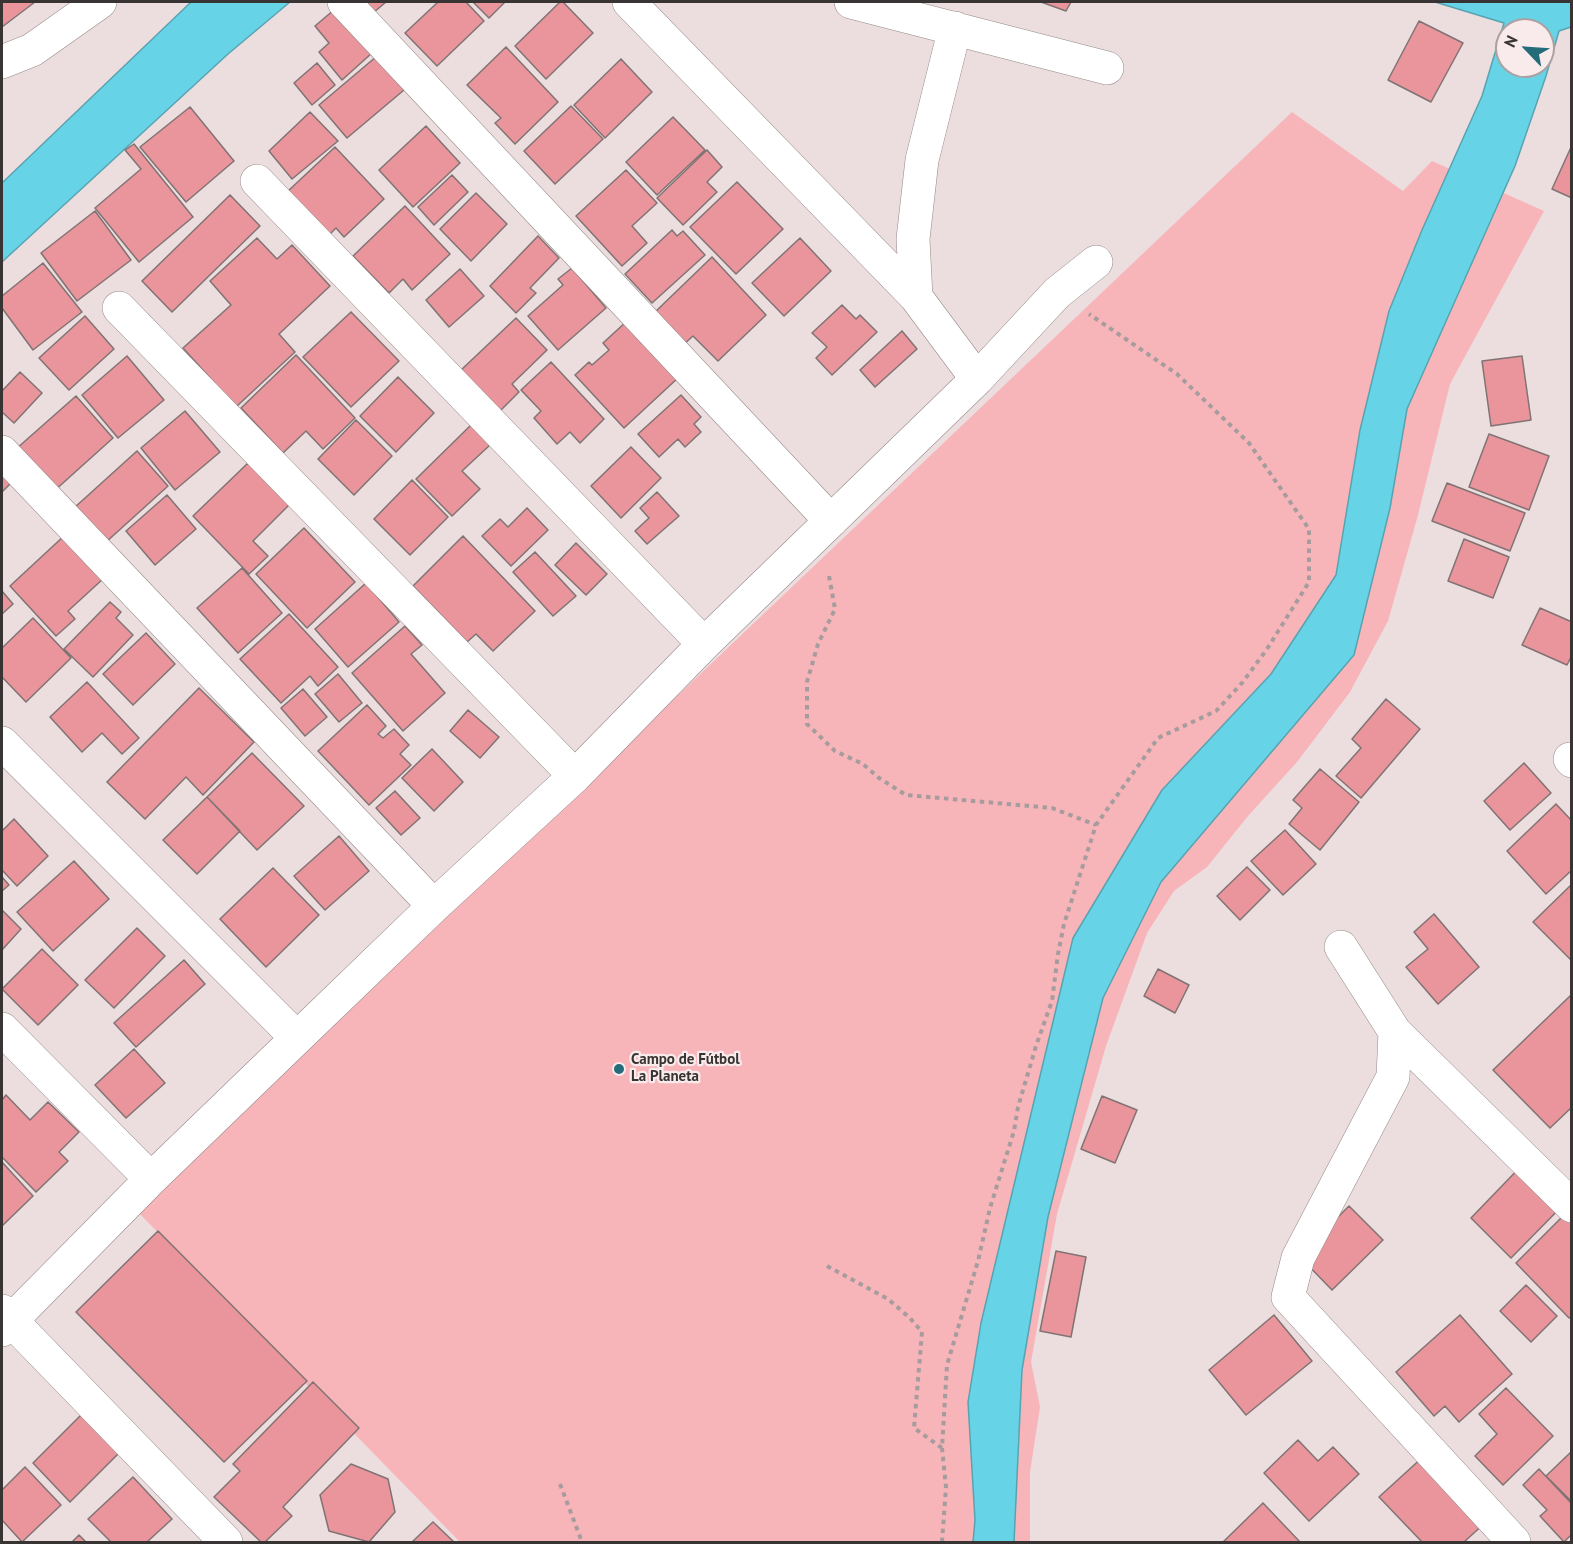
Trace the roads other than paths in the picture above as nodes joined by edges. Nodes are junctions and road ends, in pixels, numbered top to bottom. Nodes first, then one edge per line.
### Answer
1 (100, 2) edge
2 (344, 2) edge
3 (629, 2) edge
4 (851, 2) edge
5 (955, 28) junction
6 (2, 62) edge
7 (1107, 68) dead end
8 (257, 181) dead end
9 (1096, 262) dead end
10 (916, 297) junction
11 (119, 308) dead end
12 (977, 380) junction
13 (2, 452) edge
14 (831, 521) junction
15 (704, 644) junction
16 (2, 743) edge
17 (575, 776) junction
18 (434, 906) junction
19 (1341, 947) dead end
20 (2, 1029) edge
21 (1395, 1032) junction
22 (297, 1038) junction
23 (151, 1179) junction
24 (1572, 1206) edge
25 (5, 1321) edge
26 (226, 1542) edge
27 (1514, 1542) edge

1 - 6 street
2 - 14 street
3 - 10 street
4 - 5 street
5 - 7 street
5 - 10 street
8 - 15 street
9 - 12 street
10 - 12 street
11 - 17 street
12 - 14 street
13 - 18 street
14 - 15 street
15 - 17 street
16 - 22 street
17 - 18 street
18 - 22 street
19 - 21 street
20 - 23 street
21 - 24 street
21 - 27 street
22 - 23 street
23 - 25 street
25 - 26 street

